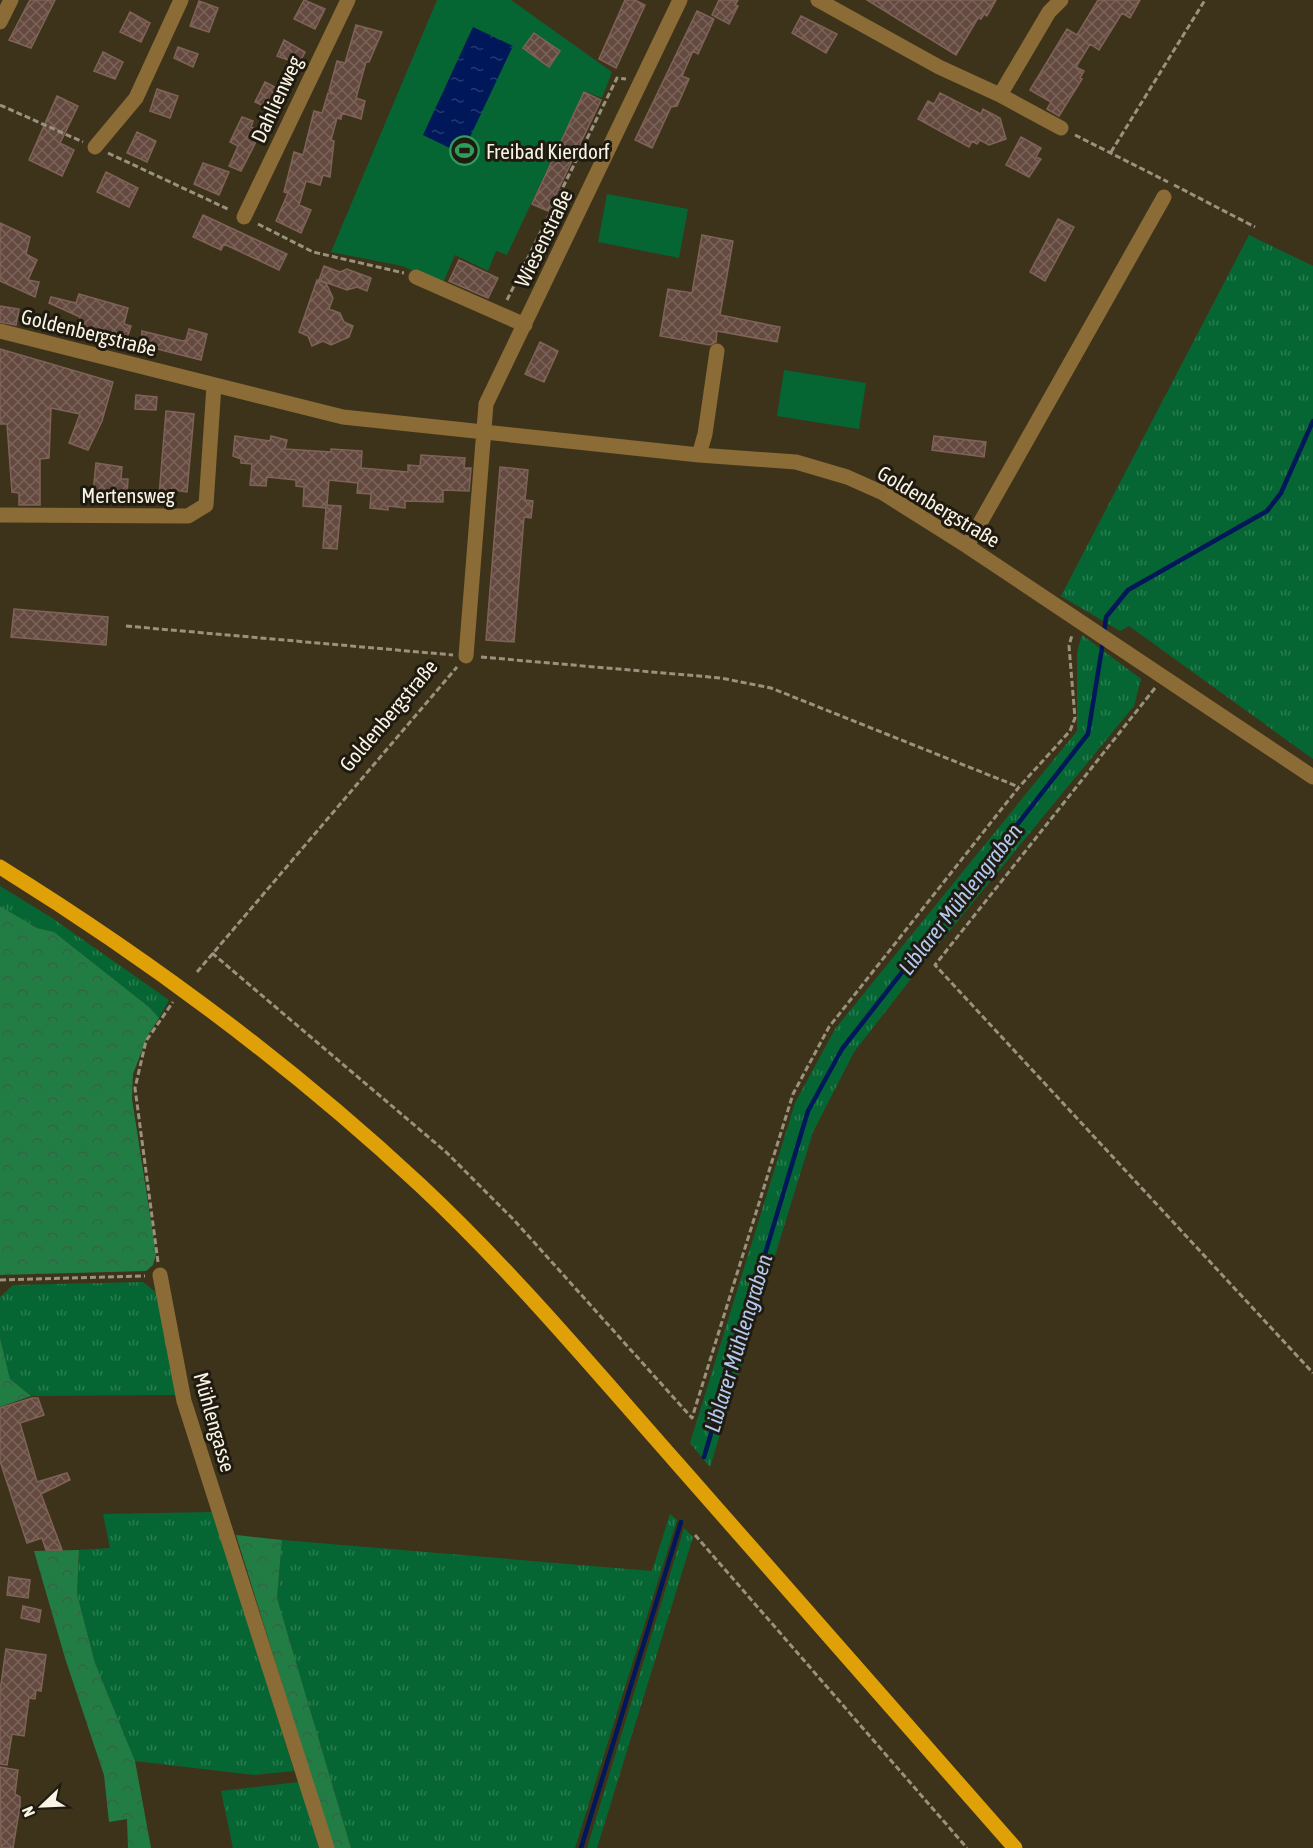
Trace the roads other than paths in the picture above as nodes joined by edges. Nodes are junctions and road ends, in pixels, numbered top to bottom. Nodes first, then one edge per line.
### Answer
1 (11, 0) edge
2 (181, 0) edge
3 (348, 0) edge
4 (680, 0) edge
5 (818, 0) edge
6 (1061, 0) edge
7 (0, 22) edge
8 (1000, 95) junction
9 (1061, 128) road end
10 (95, 147) road end
11 (1164, 197) dead end
12 (243, 217) road end
13 (416, 278) road end
14 (525, 325) junction
15 (0, 332) edge
16 (717, 351) dead end
17 (214, 385) junction
18 (485, 432) junction
19 (699, 455) junction
20 (0, 515) edge
21 (967, 546) junction
22 (466, 656) road end
23 (1313, 777) edge
24 (0, 867) edge
25 (160, 1275) road end
26 (327, 1848) edge
27 (1015, 1848) edge

1 - 7 street
2 - 10 street
3 - 12 street, Dahlienweg
4 - 14 street, Wiesenstraße
5 - 8 street
6 - 8 street
8 - 9 street
11 - 21 street
13 - 14 street
14 - 18 street, Wiesenstraße
15 - 17 street, Goldenbergstraße
16 - 19 street
17 - 18 street, Goldenbergstraße
17 - 20 street, Mertensweg
18 - 19 street, Goldenbergstraße
18 - 22 street, Goldenbergstraße
19 - 21 street, Goldenbergstraße
21 - 23 street, Goldenbergstraße
24 - 27 main road
25 - 26 street, Mühlengasse

